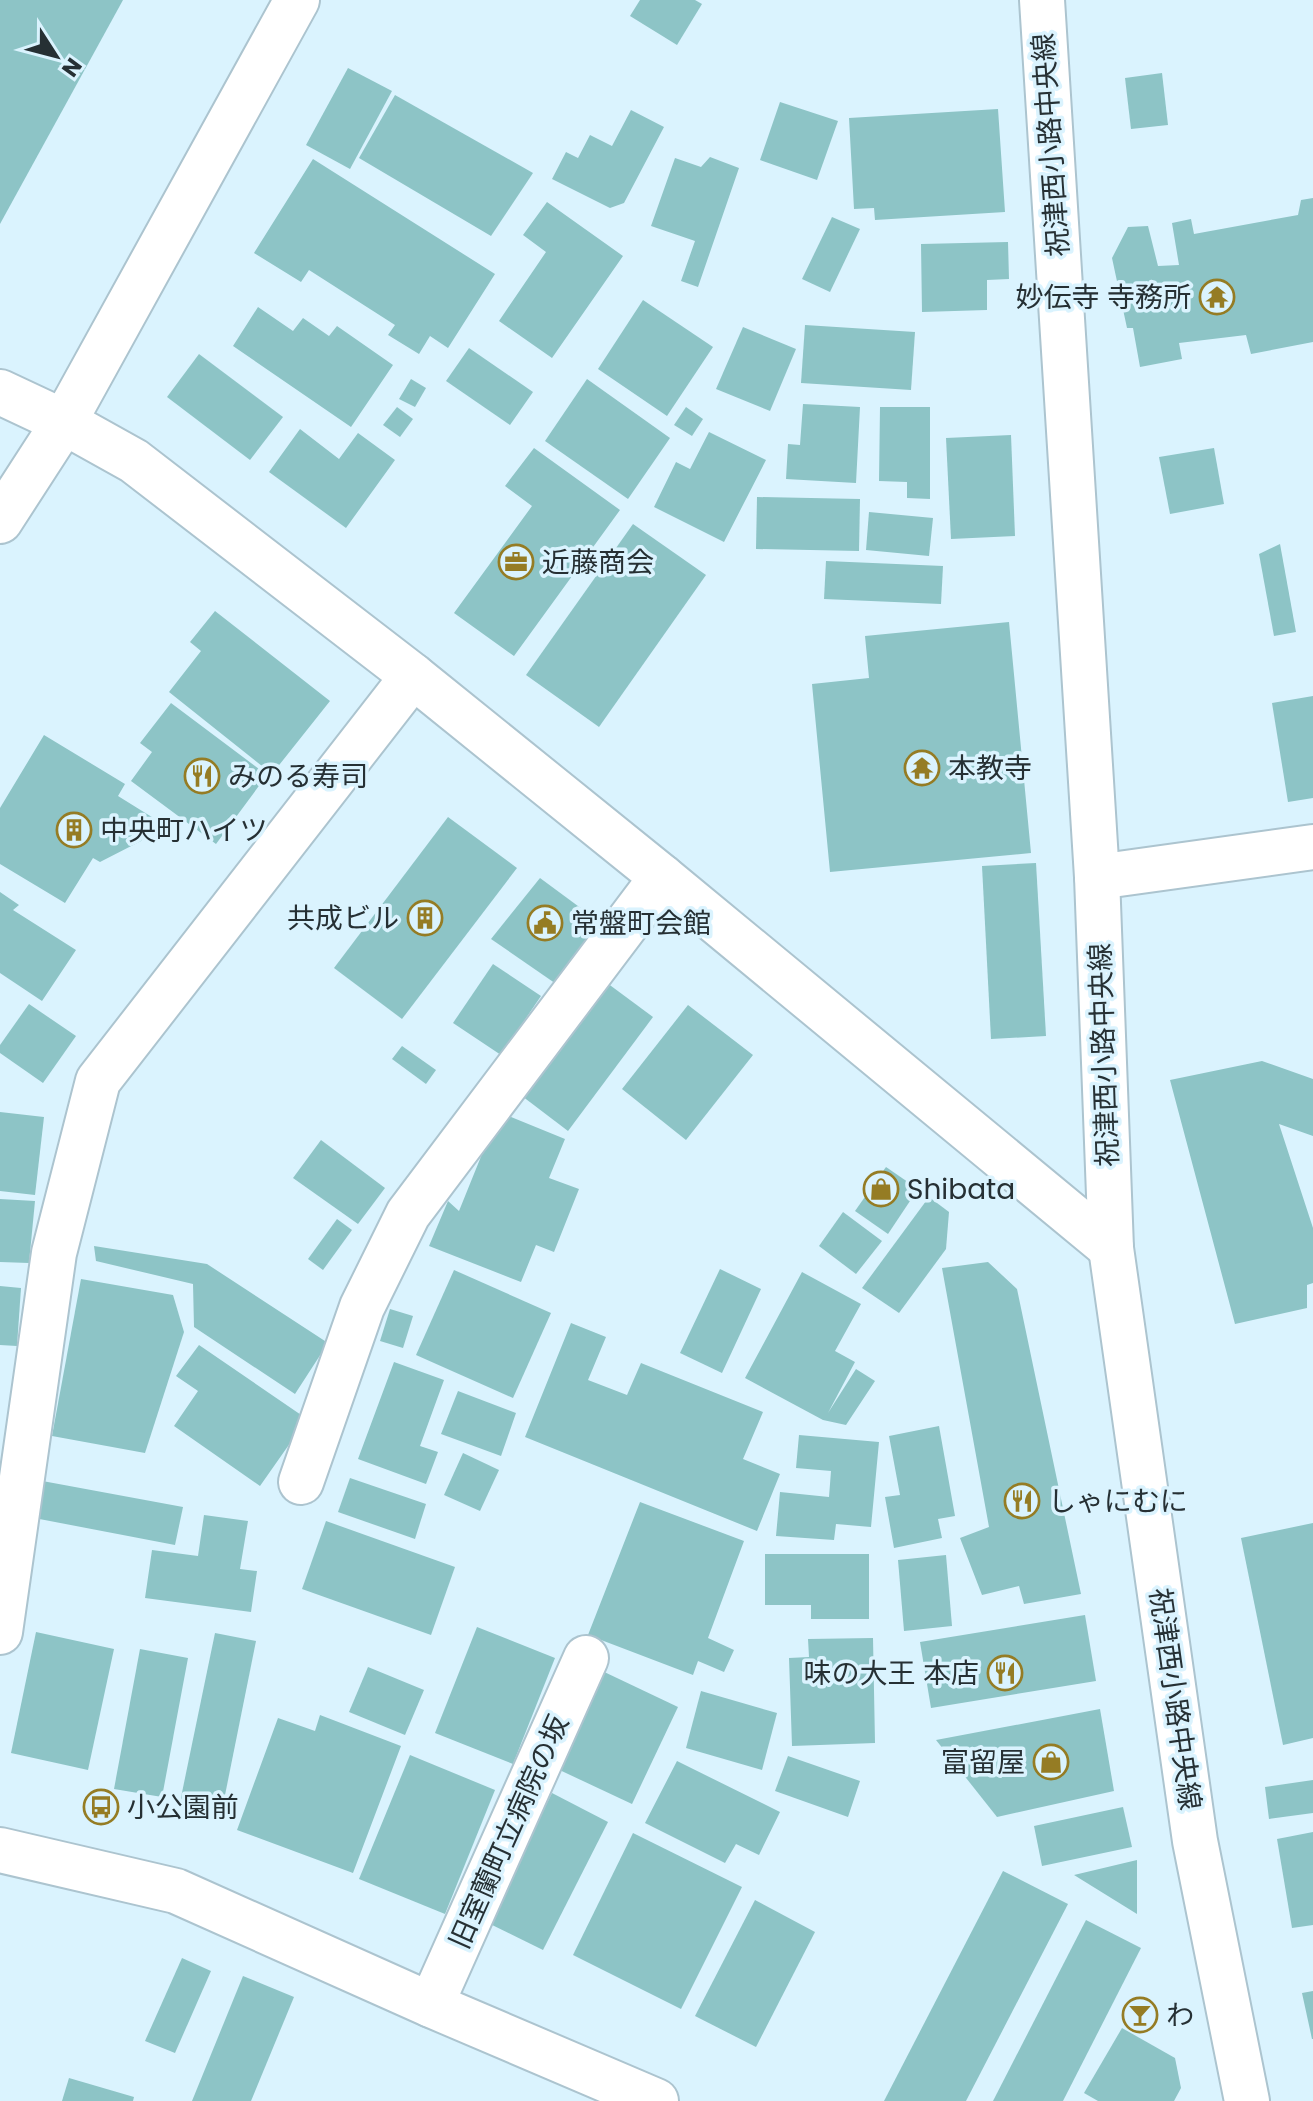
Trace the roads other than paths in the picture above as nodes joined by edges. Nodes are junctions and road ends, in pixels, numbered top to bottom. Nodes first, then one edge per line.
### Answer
1 (297, 0) edge
2 (1042, 0) edge
3 (0, 392) edge
4 (64, 422) junction
5 (0, 521) edge
6 (413, 676) junction
7 (1313, 847) edge
8 (662, 877) junction
9 (1097, 877) junction
10 (1111, 1248) junction
11 (301, 1482) dead end
12 (0, 1632) edge
13 (586, 1658) dead end
14 (0, 1850) edge
15 (431, 2005) junction
16 (656, 2101) edge
17 (1247, 2101) edge

1 - 4 street
2 - 9 street, 祝津西小路中央線
3 - 4 street
4 - 5 street
4 - 6 street
6 - 8 street
6 - 12 street
7 - 9 street
8 - 10 street
8 - 11 street
9 - 10 street, 祝津西小路中央線
10 - 17 street, 祝津西小路中央線
13 - 15 street, 旧室蘭町立病院の坂
14 - 15 street
15 - 16 street

